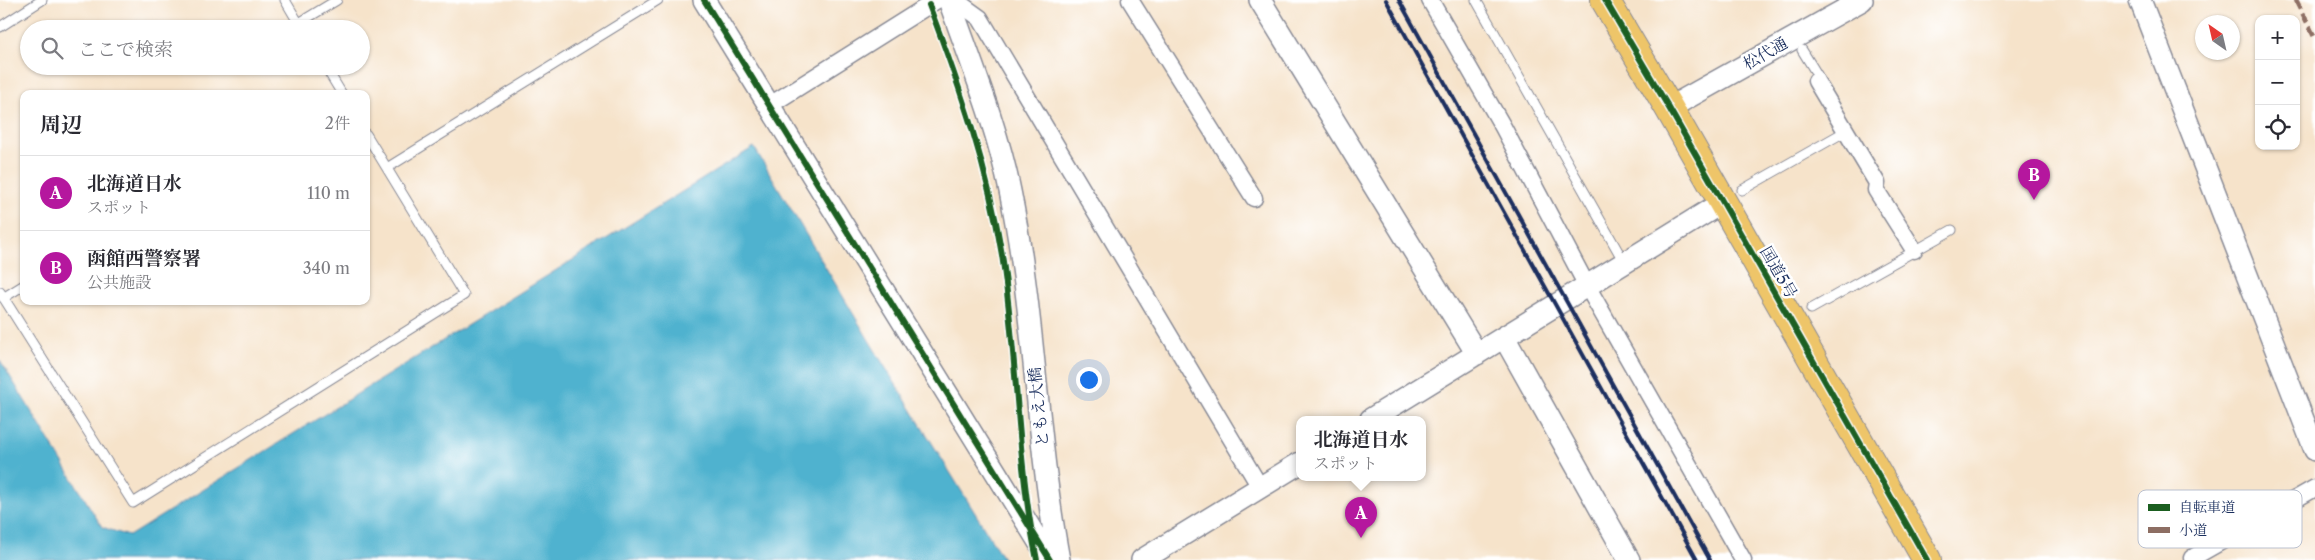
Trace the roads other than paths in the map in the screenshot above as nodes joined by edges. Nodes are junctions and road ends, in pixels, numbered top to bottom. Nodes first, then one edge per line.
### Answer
1 (42, 0) edge
2 (285, 0) edge
3 (337, 0) edge
4 (658, 0) edge
5 (704, 0) edge
6 (937, 0) edge
7 (949, 0) edge
8 (955, 0) edge
9 (1130, 0) edge
10 (1260, 0) edge
11 (1430, 0) edge
12 (1476, 0) edge
13 (1605, 0) edge
14 (1862, 0) edge
15 (2140, 0) edge
16 (297, 20) edge
17 (309, 20) edge
18 (0, 27) edge
19 (1802, 50) dead end
20 (330, 75) edge
21 (1816, 81) joint
22 (340, 90) edge
23 (770, 105) junction
24 (1669, 108) junction
25 (1846, 131) junction
26 (370, 140) edge
27 (387, 168) junction
28 (1732, 196) junction
29 (1254, 198) dead end
30 (1952, 230) dead end
31 (1914, 250) junction
32 (1624, 263) junction
33 (1587, 286) junction
34 (20, 288) edge
35 (2, 295) edge
36 (1811, 310) dead end
37 (1504, 337) junction
38 (1477, 354) junction
39 (1376, 416) edge
40 (2315, 450) edge
41 (1296, 465) edge
42 (1260, 487) junction
43 (2315, 488) edge
44 (2302, 495) edge
45 (2210, 548) edge
46 (1050, 560) edge
47 (1059, 560) edge
48 (1142, 560) edge
49 (1629, 560) edge
50 (1743, 560) edge
51 (1927, 560) edge
52 (2193, 560) edge

1 - 18 lane
2 - 16 lane
3 - 17 lane
4 - 27 lane
5 - 23 street
6 - 23 street
7 - 47 street, ともえ大橋
8 - 42 street
9 - 29 street
10 - 38 street
11 - 33 street
12 - 32 lane
13 - 24 highway, 国道5号
14 - 24 street, 松代通
15 - 40 street
19 - 21 lane
20 - 22 lane
21 - 25 street
23 - 46 street
24 - 28 highway, 国道5号
25 - 28 lane
25 - 31 street
26 - 27 lane
27 - 35 lane
28 - 32 street
28 - 51 highway, 国道5号
30 - 31 lane
31 - 36 lane
32 - 33 street
33 - 37 street
33 - 50 street
34 - 35 lane
37 - 38 street
37 - 49 street
38 - 39 street
41 - 42 street
42 - 48 street
43 - 44 street
45 - 52 street

